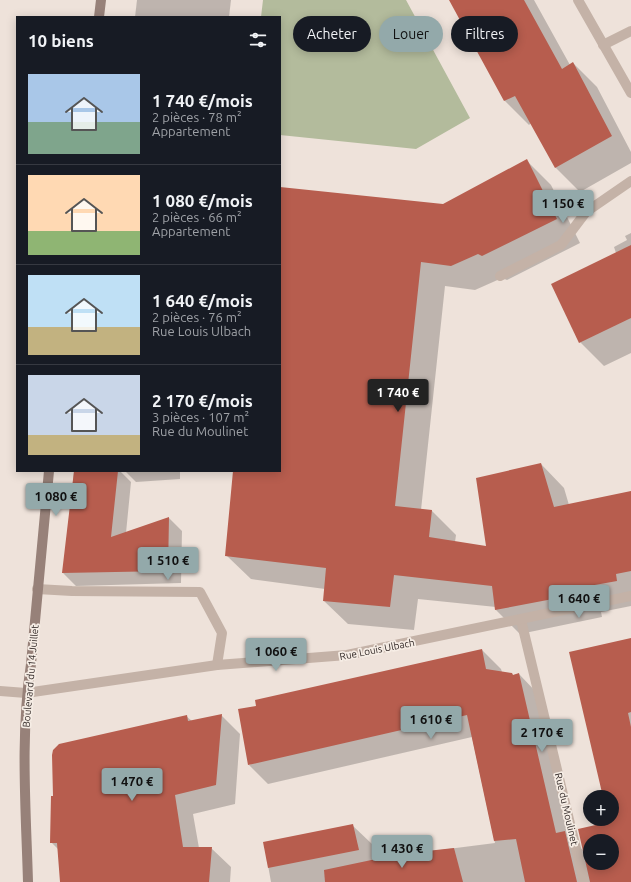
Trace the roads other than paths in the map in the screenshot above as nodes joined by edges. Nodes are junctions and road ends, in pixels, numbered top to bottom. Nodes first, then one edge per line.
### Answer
1 (100, 0) edge
2 (578, 0) edge
3 (99, 16) edge
4 (631, 31) edge
5 (603, 45) junction
6 (631, 93) edge
7 (631, 182) edge
8 (500, 276) dead end
9 (50, 472) edge
10 (37, 590) junction
11 (631, 596) edge
12 (521, 620) junction
13 (217, 665) junction
14 (0, 691) edge
15 (26, 693) junction
16 (28, 882) edge
17 (584, 882) edge

1 - 3 main road
2 - 5 street
4 - 5 street
5 - 6 street
7 - 8 street
9 - 10 main road, Boulevard du 14 Juillet
10 - 13 street
10 - 15 main road, Boulevard du 14 Juillet
11 - 12 street, Rue Louis Ulbach
12 - 13 street, Rue Louis Ulbach
12 - 17 street, Rue du Moulinet
13 - 15 street, Rue Louis Ulbach
14 - 15 street, Rue Louis Ulbach
15 - 16 main road, Boulevard du 14 Juillet

